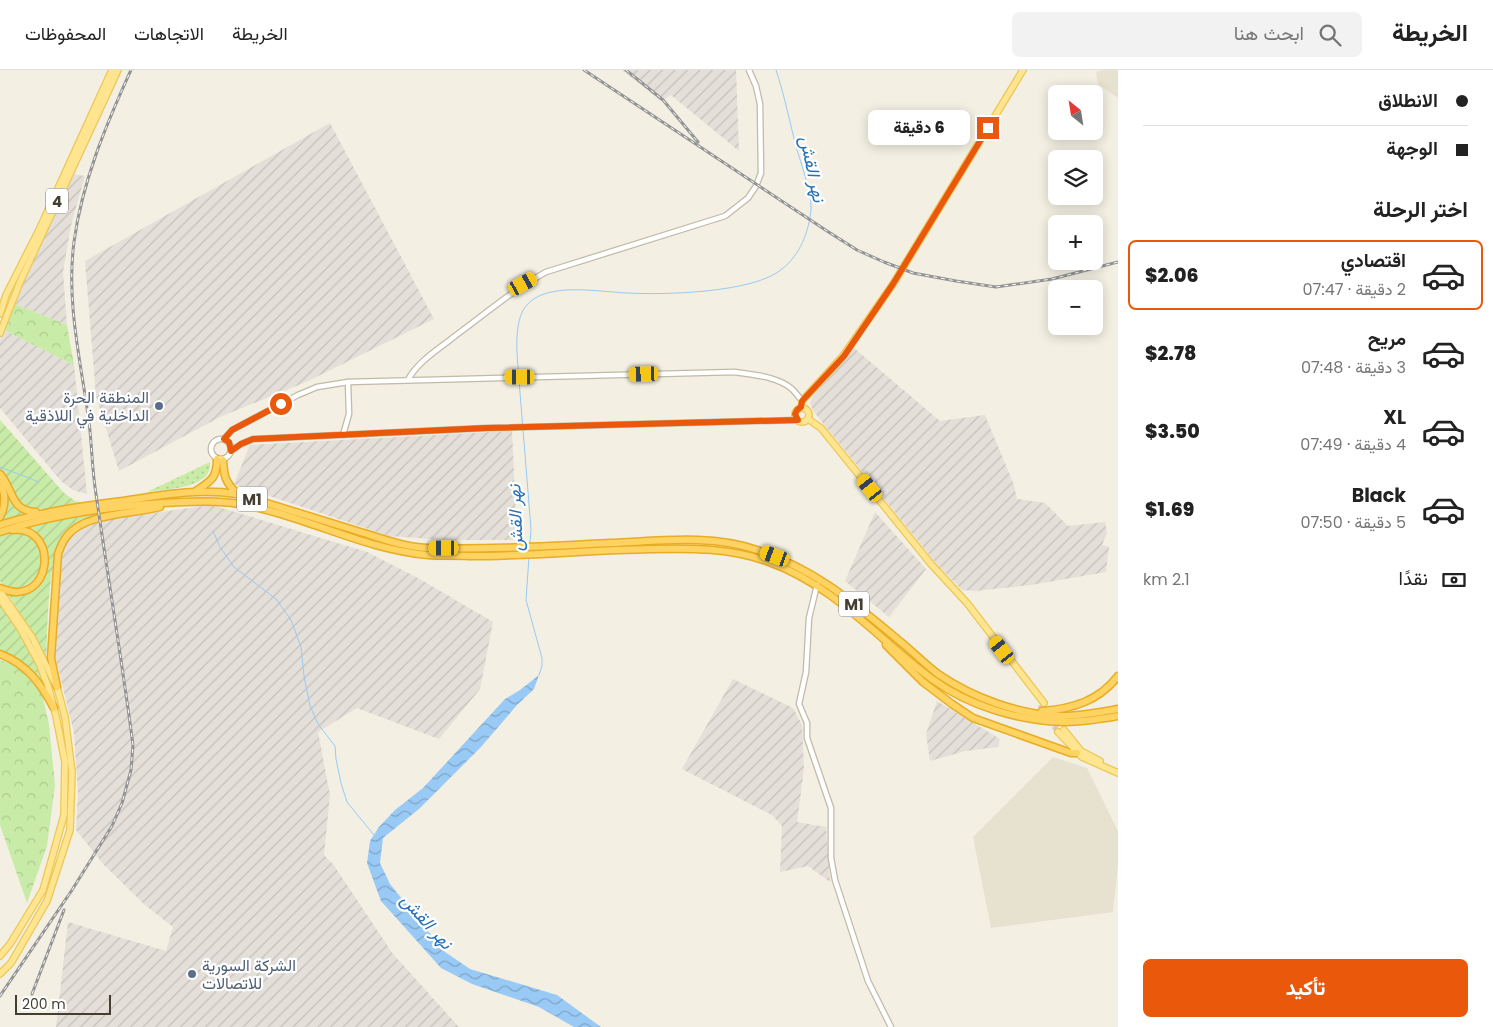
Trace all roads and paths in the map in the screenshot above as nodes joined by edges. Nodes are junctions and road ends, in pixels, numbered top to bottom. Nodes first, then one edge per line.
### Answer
1 (112, 70) edge
2 (118, 70) edge
3 (749, 70) edge
4 (1022, 70) edge
5 (0, 314) edge
6 (0, 333) edge
7 (408, 380) junction
8 (348, 382) junction
9 (801, 404) junction
10 (808, 419) junction
11 (798, 420) junction
12 (343, 435) junction
13 (224, 439) junction
14 (231, 451) junction
15 (220, 459) junction
16 (0, 474) edge
17 (0, 483) edge
18 (196, 491) junction
19 (237, 494) junction
20 (172, 503) junction
21 (50, 512) junction
22 (0, 516) edge
23 (0, 530) edge
24 (817, 586) junction
25 (0, 589) edge
26 (0, 599) edge
27 (854, 612) junction
28 (0, 654) edge
29 (1118, 676) edge
30 (57, 687) junction
31 (1042, 704) tunnel mouth
32 (54, 708) junction
33 (1118, 709) edge
34 (1032, 712) junction
35 (1118, 716) edge
36 (1061, 731) tunnel mouth
37 (1079, 752) junction
38 (1118, 772) edge
39 (0, 956) edge
40 (0, 974) edge
41 (891, 1027) edge

1 - 5 main road, 4
2 - 6 main road, 4
3 - 7 street
4 - 9 main road
7 - 8 street
7 - 9 street
8 - 12 street
8 - 13 street
9 - 10 main road
9 - 11 main road
10 - 11 main road
10 - 31 main road
11 - 12 street
12 - 14 street
13 - 14 street
13 - 15 street
14 - 15 street
15 - 18 highway
15 - 19 highway
16 - 21 highway
17 - 22 highway
18 - 19 highway, M1
18 - 21 highway, M1
19 - 34 highway, M1
20 - 23 highway, M1
20 - 24 highway, M1
20 - 30 highway
21 - 23 highway, M1
23 - 25 highway
24 - 27 highway, M1
24 - 41 street
25 - 30 main road
26 - 32 main road
27 - 35 highway, M1
27 - 37 highway
28 - 32 highway
29 - 34 highway
30 - 40 main road
32 - 39 main road
33 - 34 highway, M1
36 - 37 main road
37 - 38 main road

